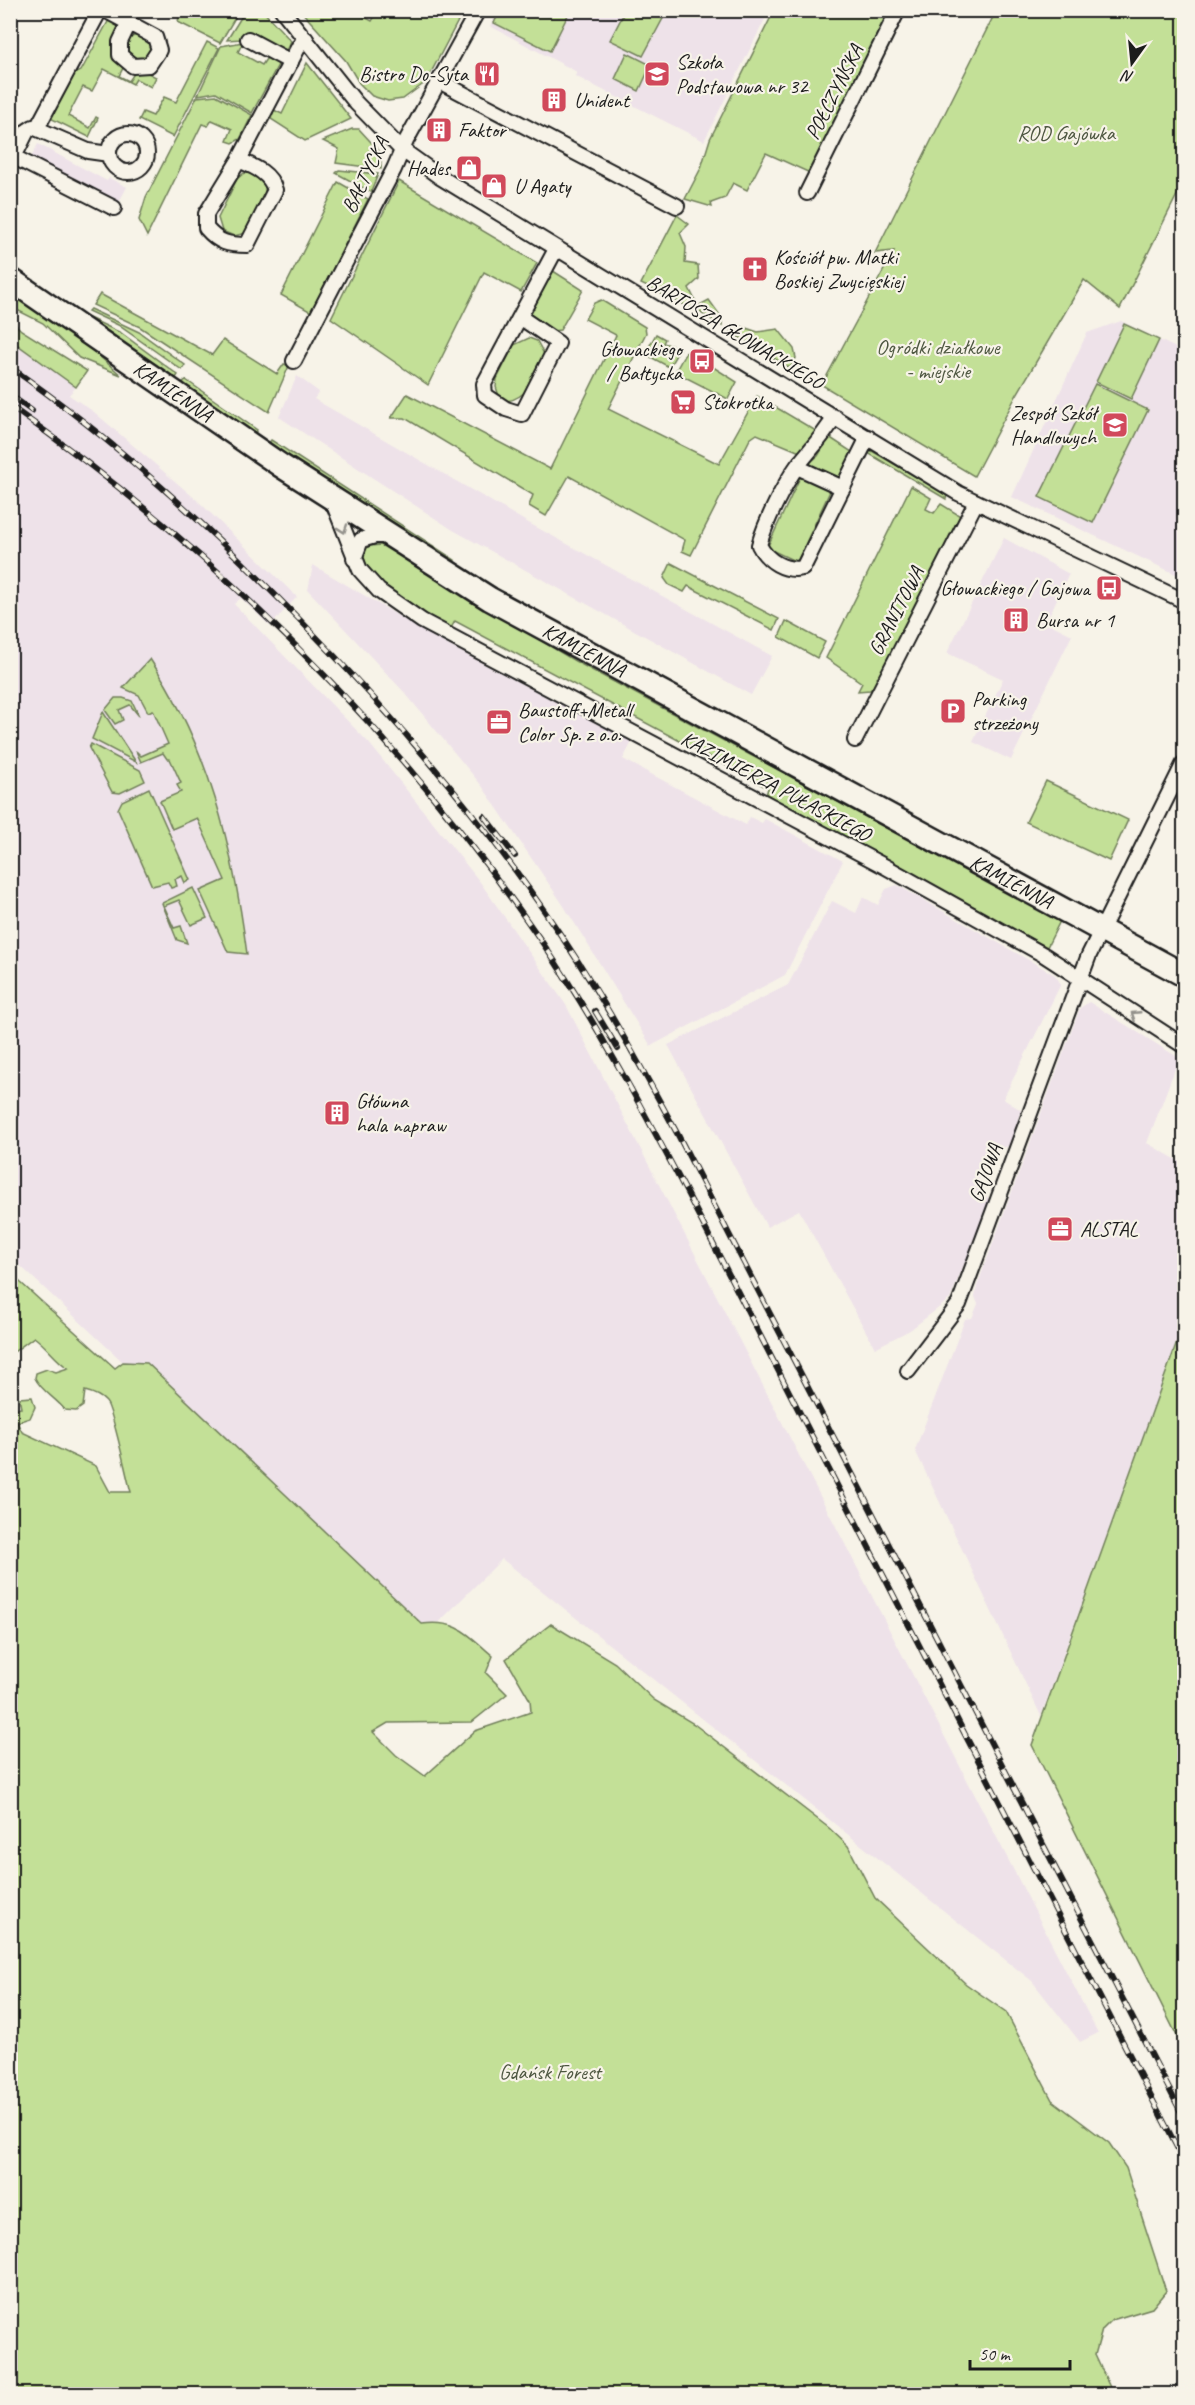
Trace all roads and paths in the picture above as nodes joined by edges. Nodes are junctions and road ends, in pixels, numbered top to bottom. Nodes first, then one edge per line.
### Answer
1 (99, 10) edge
2 (105, 10) edge
3 (282, 10) edge
4 (478, 10) edge
5 (898, 10) edge
6 (129, 23) dead end
7 (248, 39) dead end
8 (306, 39) junction
9 (291, 62) junction
10 (439, 81) junction
11 (37, 128) junction
12 (401, 149) junction
13 (109, 154) dead end
14 (12, 157) edge
15 (239, 160) junction
16 (807, 192) dead end
17 (677, 206) dead end
18 (114, 208) dead end
19 (556, 249) junction
20 (10, 279) edge
21 (520, 317) junction
22 (294, 361) dead end
23 (835, 417) junction
24 (868, 437) junction
25 (797, 467) junction
26 (843, 488) junction
27 (332, 500) junction
28 (976, 502) junction
29 (388, 536) junction
30 (354, 559) junction
31 (1185, 602) edge
32 (855, 740) dead end
33 (1185, 763) edge
34 (1100, 930) junction
35 (1185, 975) edge
36 (1080, 978) junction
37 (1185, 1046) edge
38 (908, 1371) dead end

1 - 11 street
2 - 6 street
3 - 8 street, BARTOSZA GŁOWACKIEGO
4 - 10 street, BAŁTYCKA
5 - 16 street, POŁCZYŃSKA
7 - 9 street
8 - 9 street
8 - 12 street, BARTOSZA GŁOWACKIEGO
9 - 15 street
10 - 12 street, BAŁTYCKA
10 - 17 street
11 - 13 street
11 - 14 street
12 - 19 street, BARTOSZA GŁOWACKIEGO
12 - 22 street, BAŁTYCKA
14 - 18 street
15 - 15 street
19 - 21 street
19 - 23 street, BARTOSZA GŁOWACKIEGO
20 - 27 main road, KAMIENNA
21 - 21 street
23 - 24 street, BARTOSZA GŁOWACKIEGO
23 - 25 street
24 - 26 street
24 - 28 street, BARTOSZA GŁOWACKIEGO
25 - 26 street
25 - 26 street
27 - 29 main road, KAMIENNA
27 -> 30 street, KAZIMIERZA PUŁASKIEGO
28 - 31 street, BARTOSZA GŁOWACKIEGO
28 - 32 street, GRANITOWA
29 - 30 street
29 - 34 main road, KAMIENNA
30 - 36 street, KAZIMIERZA PUŁASKIEGO
33 - 34 street
34 - 35 main road, KAMIENNA
34 - 36 street, GAJOWA
37 -> 36 street, KAZIMIERZA PUŁASKIEGO
36 - 38 street, GAJOWA

